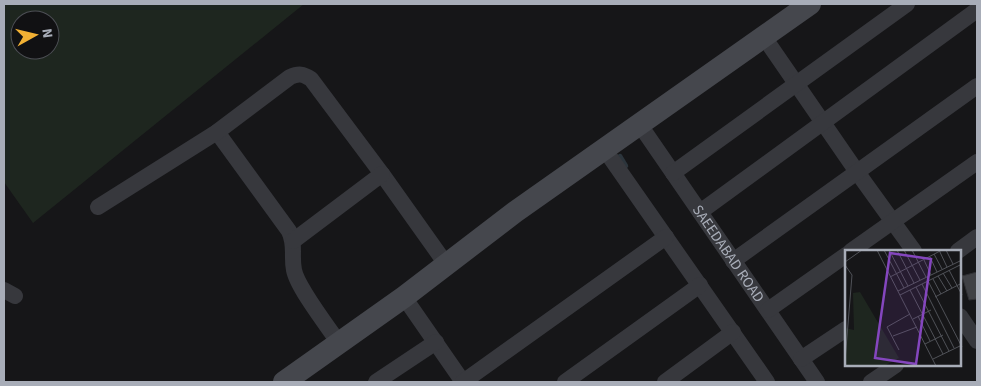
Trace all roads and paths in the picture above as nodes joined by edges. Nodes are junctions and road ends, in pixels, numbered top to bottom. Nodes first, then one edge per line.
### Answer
1 (810, 4) edge
2 (907, 4) edge
3 (977, 10) edge
4 (764, 37) junction
5 (796, 84) junction
6 (977, 86) edge
7 (823, 123) junction
8 (640, 125) junction
9 (217, 132) junction
10 (605, 150) junction
11 (977, 162) edge
12 (857, 172) junction
13 (673, 173) junction
14 (382, 174) junction
15 (98, 207) dead end
16 (700, 212) junction
17 (893, 221) junction
18 (666, 237) junction
19 (977, 237) edge
20 (293, 241) junction
21 (852, 250) edge
22 (913, 250) edge
23 (959, 250) edge
24 (845, 256) edge
25 (733, 261) junction
26 (446, 264) junction
27 (700, 285) junction
28 (404, 296) junction
29 (768, 310) junction
30 (961, 319) edge
31 (845, 329) edge
32 (733, 332) junction
33 (977, 341) edge
34 (436, 342) junction
35 (339, 343) junction
36 (801, 359) junction
37 (895, 366) edge
38 (284, 382) edge
39 (376, 382) edge
40 (463, 382) edge
41 (565, 382) edge
42 (666, 382) edge
43 (767, 382) edge
44 (817, 382) edge
45 (871, 382) edge

1 - 4 street
2 - 5 street
3 - 7 street
4 - 5 street
4 - 8 street
5 - 7 street
5 - 13 street
6 - 12 street
7 - 12 street
7 - 16 street
8 - 10 street
8 - 13 street, SAEEDABAD ROAD
9 - 14 street
9 - 15 street
9 - 20 street
10 - 18 street
10 - 26 street
11 - 17 street
12 - 17 street
12 - 25 street
13 - 16 street, SAEEDABAD ROAD
14 - 20 street
14 - 26 street
16 - 25 street, SAEEDABAD ROAD
17 - 21 street
17 - 22 street
18 - 27 street
18 - 40 street
19 - 23 street
20 - 35 street
24 - 29 street
25 - 29 street, SAEEDABAD ROAD
26 - 28 street
27 - 32 street
27 - 41 street
28 - 34 street
28 - 35 street
29 - 36 street, SAEEDABAD ROAD
30 - 33 street
31 - 36 street
32 - 42 street
32 - 43 street
34 - 39 street
34 - 40 street
35 - 38 street
36 - 44 street, SAEEDABAD ROAD
37 - 45 street

